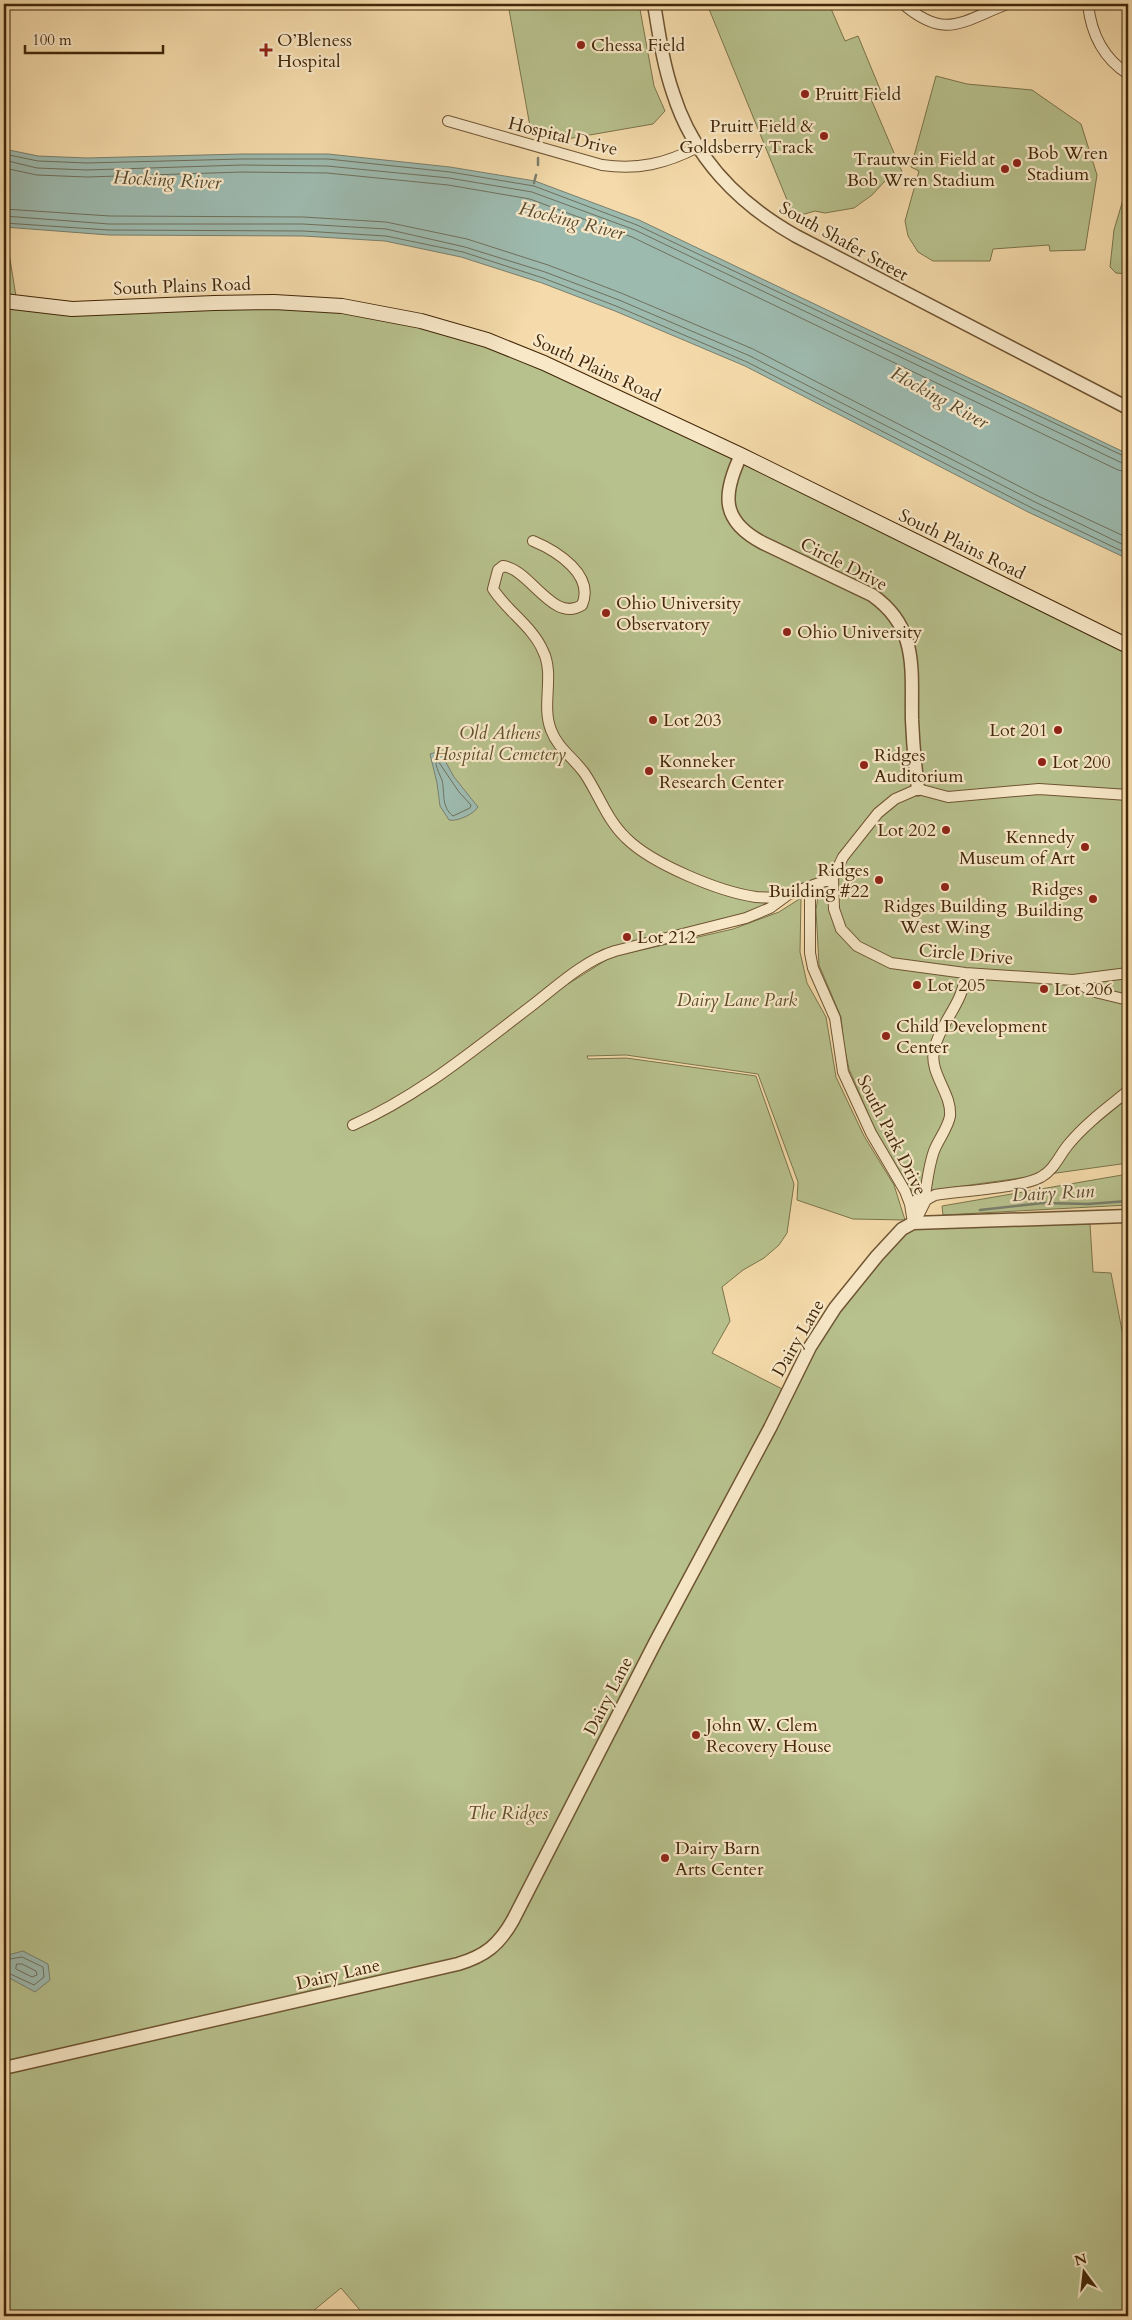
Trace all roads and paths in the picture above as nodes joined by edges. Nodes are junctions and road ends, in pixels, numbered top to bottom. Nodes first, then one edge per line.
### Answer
1 (654, 4) edge
2 (902, 4) edge
3 (1007, 4) edge
4 (1088, 4) edge
5 (1128, 74) edge
6 (448, 121) dead end
7 (698, 148) junction
8 (4, 301) edge
9 (1128, 408) edge
10 (741, 455) junction
11 (533, 541) dead end
12 (1128, 646) edge
13 (918, 789) junction
14 (1128, 794) edge
15 (833, 878) junction
16 (810, 887) junction
17 (783, 897) junction
18 (965, 973) junction
19 (1128, 973) edge
20 (1073, 980) junction
21 (1128, 1000) edge
22 (1128, 1091) edge
23 (353, 1125) dead end
24 (1128, 1216) edge
25 (913, 1223) junction
26 (4, 2068) edge

1 - 7 street, South Shafer Street
2 - 3 street
4 - 5 street
6 - 7 street, Hospital Drive
7 - 9 street, South Shafer Street
8 - 10 main road, South Plains Road
10 - 12 main road, South Plains Road
10 - 13 street, Circle Drive
11 - 17 street
13 - 14 street
13 - 15 street
15 - 16 street
15 - 18 street, Circle Drive
16 - 17 street
16 - 25 street, South Park Drive
17 - 23 street
18 - 20 street, Circle Drive
18 - 25 street
19 - 20 street, Circle Drive
20 - 21 street
22 - 25 street
24 - 25 street
25 - 26 street, Dairy Lane

